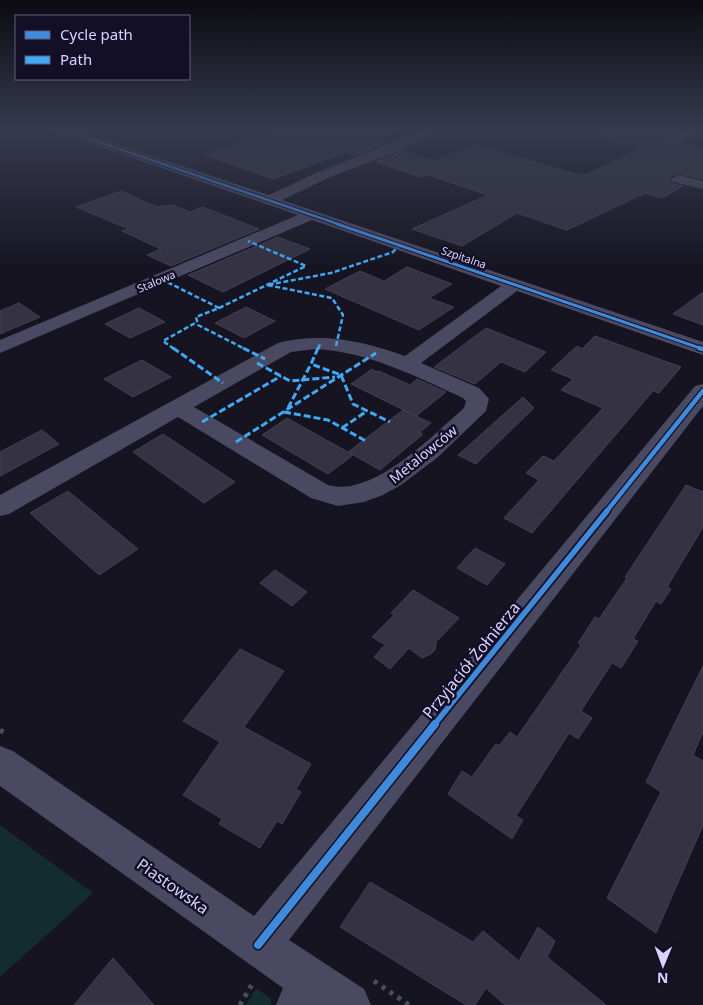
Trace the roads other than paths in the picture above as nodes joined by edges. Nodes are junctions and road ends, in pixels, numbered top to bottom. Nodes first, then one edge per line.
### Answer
1 (202, 177) edge
2 (319, 177) edge
3 (678, 178) dead end
4 (703, 185) edge
5 (271, 200) junction
6 (307, 217) junction
7 (515, 284) junction
8 (0, 347) edge
9 (703, 349) edge
10 (406, 364) junction
11 (703, 391) edge
12 (178, 408) junction
13 (0, 507) edge
14 (0, 764) edge
15 (258, 945) junction
16 (321, 998) edge

1 - 5 street, Szpitalna
2 - 5 street
3 - 4 street
5 - 6 street, Szpitalna
6 - 7 street, Szpitalna
6 - 8 street, Stalowa
7 - 9 street, Szpitalna
7 - 10 street
10 - 12 street, Metalowców
10 - 12 street, Metalowców
11 - 15 street, Przyjaciół Żołnierza
12 - 13 street, Metalowców
14 - 15 street, Piastowska
15 - 16 street, Piastowska

